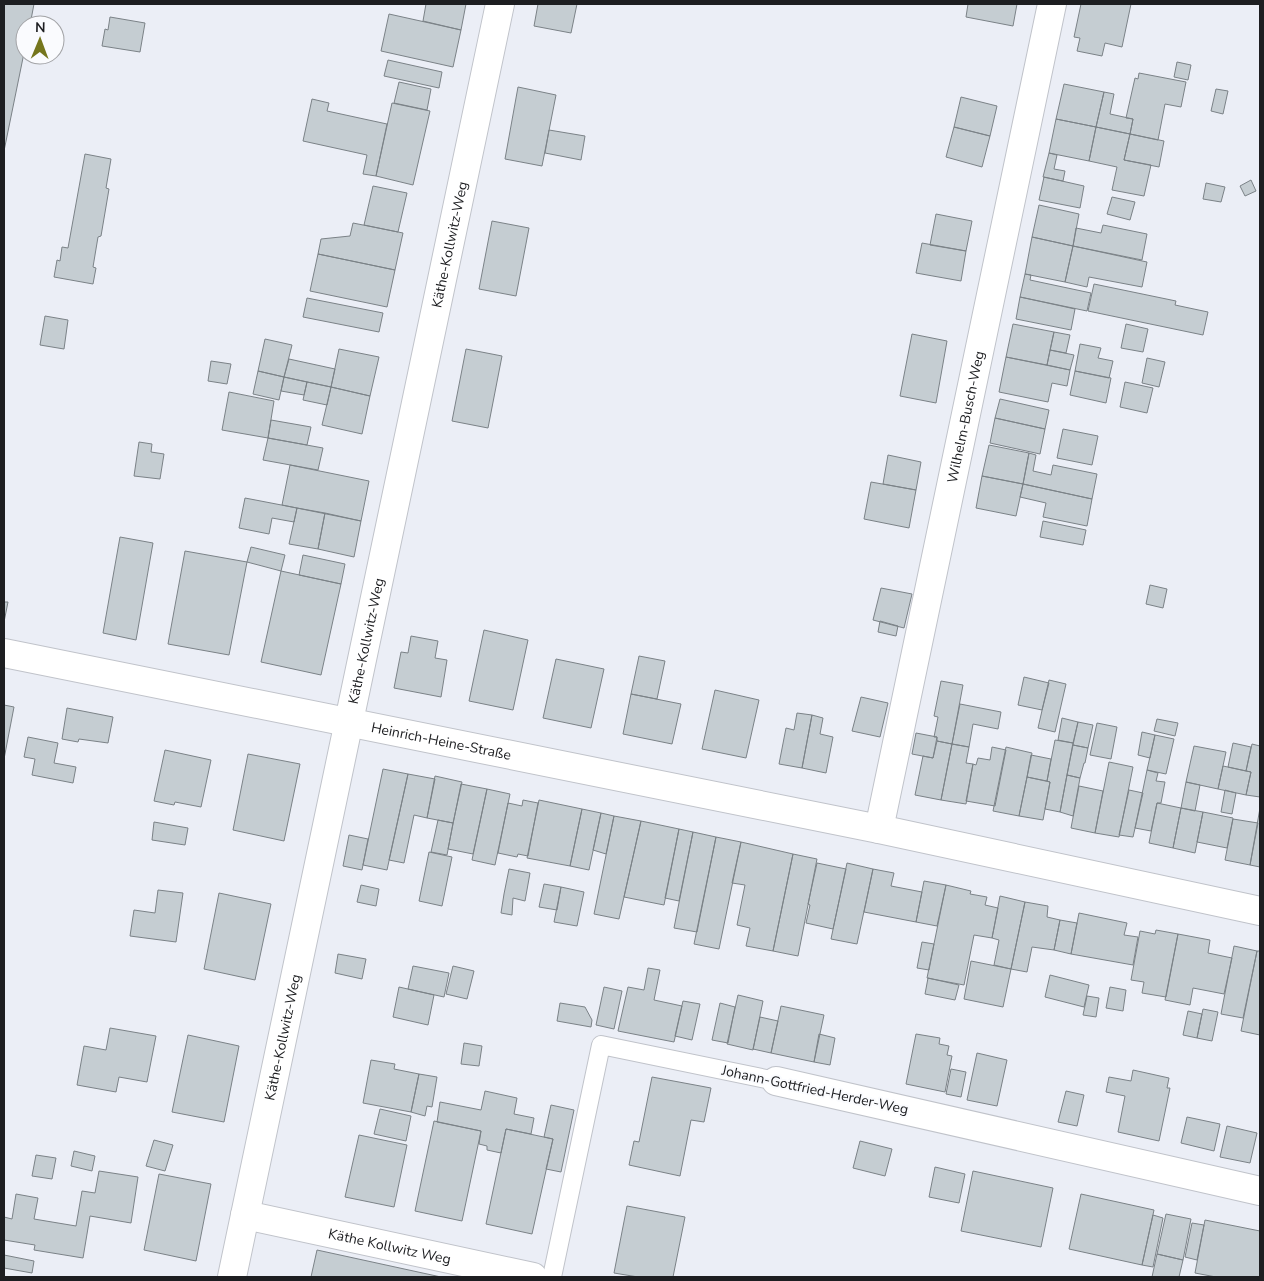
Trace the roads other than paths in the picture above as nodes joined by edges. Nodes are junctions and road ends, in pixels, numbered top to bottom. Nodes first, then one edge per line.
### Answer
1 (500, 4) edge
2 (1052, 4) edge
3 (4, 654) edge
4 (349, 723) junction
5 (879, 829) junction
6 (1260, 911) edge
7 (776, 1081) joint
8 (1260, 1191) edge
9 (245, 1215) junction
10 (232, 1277) edge
11 (533, 1277) edge
12 (552, 1277) edge

1 - 4 street, Käthe-Kollwitz-Weg
2 - 5 street, Wilhelm-Busch-Weg
3 - 4 street, Heinrich-Heine-Straße
4 - 5 street, Heinrich-Heine-Straße
4 - 9 street, Käthe-Kollwitz-Weg
5 - 6 street, Heinrich-Heine-Straße
7 - 8 street, Johann-Gottfried-Herder-Weg
7 - 12 lane, Johann-Gottfried-Herder-Weg
9 - 10 street, Käthe-Kollwitz-Weg
9 - 11 street, Käthe Kollwitz Weg

